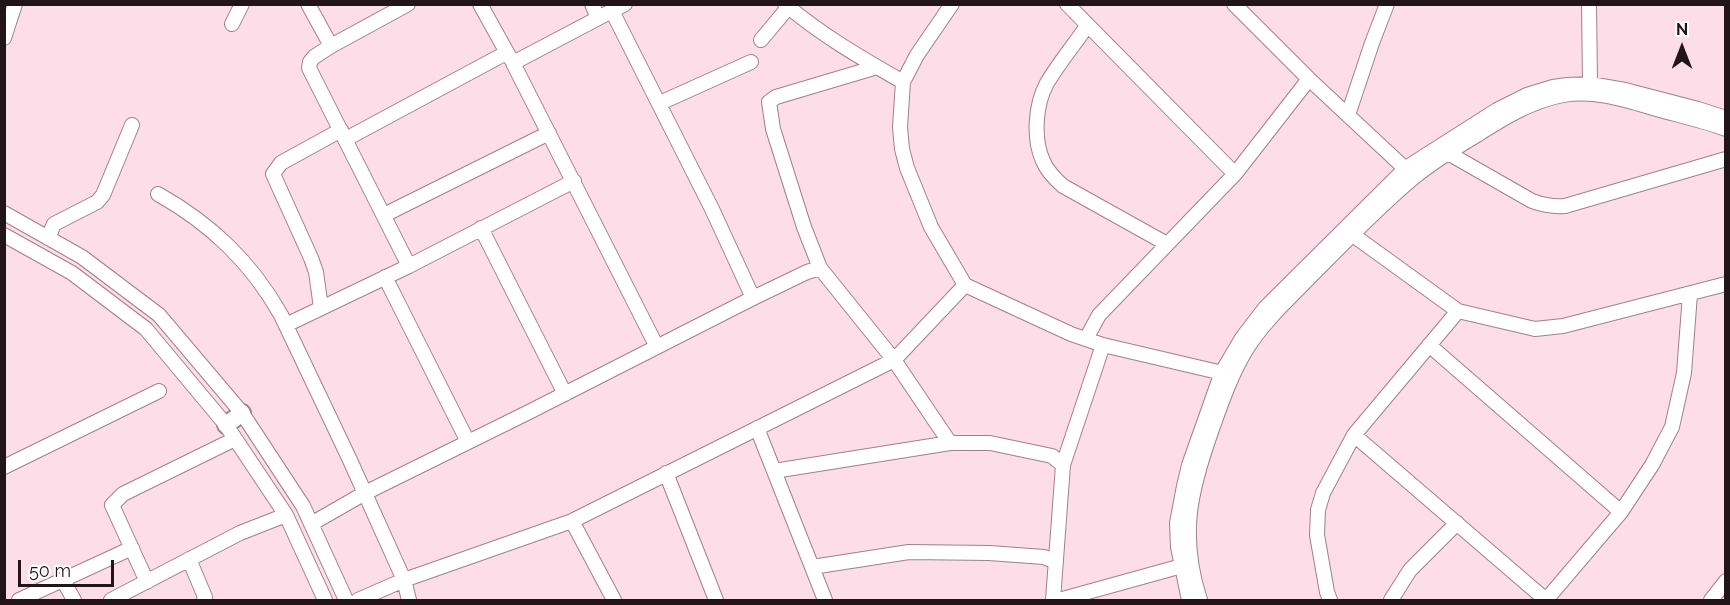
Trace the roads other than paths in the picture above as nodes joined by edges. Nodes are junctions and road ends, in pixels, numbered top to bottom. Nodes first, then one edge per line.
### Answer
1 (15, 4) edge
2 (242, 4) edge
3 (308, 4) edge
4 (408, 4) edge
5 (480, 4) edge
6 (592, 4) edge
7 (952, 4) edge
8 (1066, 4) edge
9 (1234, 4) edge
10 (1387, 4) edge
11 (1589, 4) edge
12 (788, 5) edge
13 (619, 8) edge
14 (598, 18) junction
15 (232, 24) dead end
16 (1087, 26) junction
17 (4, 38) edge
18 (760, 40) dead end
19 (331, 46) junction
20 (510, 58) junction
21 (751, 62) dead end
22 (877, 67) junction
23 (1309, 79) junction
24 (903, 82) junction
25 (1590, 84) junction
26 (660, 104) junction
27 (1348, 115) junction
28 (1725, 118) edge
29 (132, 125) dead end
30 (1725, 129) edge
31 (549, 133) junction
32 (344, 135) junction
33 (1445, 149) junction
34 (1725, 159) edge
35 (1410, 173) junction
36 (1235, 174) junction
37 (573, 181) junction
38 (158, 194) dead end
39 (4, 213) edge
40 (384, 215) junction
41 (481, 228) junction
42 (1348, 231) junction
43 (4, 235) edge
44 (48, 238) junction
45 (1167, 244) junction
46 (409, 266) junction
47 (820, 268) junction
48 (385, 277) junction
49 (1725, 284) edge
50 (964, 285) junction
51 (1690, 294) junction
52 (753, 298) junction
53 (321, 308) junction
54 (1458, 311) junction
55 (286, 325) junction
56 (1086, 339) junction
57 (1103, 345) junction
58 (1429, 345) junction
59 (657, 347) junction
60 (894, 360) junction
61 (1227, 374) junction
62 (159, 391) dead end
63 (565, 394) junction
64 (242, 413) junction
65 (226, 425) junction
66 (757, 428) junction
67 (1354, 435) junction
68 (236, 439) junction
69 (468, 442) junction
70 (950, 443) junction
71 (1063, 465) junction
72 (4, 467) edge
73 (774, 471) junction
74 (666, 473) junction
75 (364, 493) junction
76 (1621, 512) junction
77 (286, 515) junction
78 (572, 520) junction
79 (1457, 523) junction
80 (311, 524) junction
81 (132, 548) junction
82 (189, 560) junction
83 (1056, 562) junction
84 (1185, 565) junction
85 (812, 567) junction
86 (63, 580) junction
87 (404, 580) junction
88 (1725, 581) edge
89 (147, 582) junction
90 (19, 600) edge
91 (74, 600) edge
92 (111, 600) edge
93 (204, 600) edge
94 (325, 600) edge
95 (346, 600) edge
96 (358, 600) edge
97 (409, 600) edge
98 (614, 600) edge
99 (716, 600) edge
100 (825, 600) edge
101 (1053, 600) edge
102 (1059, 600) edge
103 (1189, 600) edge
104 (1200, 600) edge
105 (1330, 600) edge
106 (1392, 600) edge
107 (1546, 600) edge
108 (1711, 600) edge

1 - 17 street
2 - 15 street
3 - 19 street
4 - 19 street
5 - 20 street
6 - 14 street
7 - 24 street
8 - 16 street
9 - 23 street
10 - 27 street
11 - 25 street
12 - 18 street
12 - 22 street
13 - 14 street
13 - 26 street
14 - 20 street
16 - 36 street
16 - 45 street
19 - 32 street
20 - 31 street
20 - 32 street
21 - 26 street
22 - 24 street
22 - 47 street
23 - 27 street
23 - 36 street
24 - 50 street
25 - 28 street
25 - 33 street
26 - 52 street
27 - 35 street
29 - 44 street
30 - 33 street
31 - 37 street
31 - 40 street
32 - 40 street
32 - 53 street
33 - 34 street
33 - 35 street
35 - 42 street
36 - 45 street
37 - 41 street
37 - 59 street
38 - 55 street
39 - 44 street
40 - 46 street
41 - 46 street
41 - 63 street
42 - 54 street
42 - 61 street
43 - 65 street
44 - 64 street
45 - 56 street
46 - 48 street
47 - 52 street
47 - 60 street
48 - 53 street
48 - 69 street
49 - 51 street
50 - 56 street
50 - 60 street
51 - 54 street
51 - 76 street
52 - 59 street
53 - 55 street
54 - 58 street
55 - 75 street
56 - 57 street
57 - 61 street
57 - 71 street
58 - 67 street
58 - 76 street
59 - 63 street
60 - 66 street
60 - 70 street
61 - 84 street
62 - 72 street
63 - 69 street
64 - 65 street
64 - 80 street
65 - 68 street
66 - 73 street
66 - 74 street
67 - 79 street
67 - 105 street
68 - 77 street
68 - 81 street
69 - 75 street
70 - 71 street
70 - 73 street
71 - 83 street
73 - 85 street
74 - 78 street
74 - 99 street
75 - 80 street
75 - 87 street
76 - 107 street
77 - 82 street
77 - 94 street
78 - 87 street
78 - 98 street
79 - 106 street
79 - 107 street
80 - 95 street
81 - 86 street
81 - 89 street
82 - 89 street
82 - 93 street
83 - 85 street
83 - 101 street
84 - 102 street
84 - 103 street
84 - 104 street
85 - 100 street
86 - 90 street
86 - 91 street
87 - 96 street
87 - 97 street
88 - 108 street
89 - 92 street

